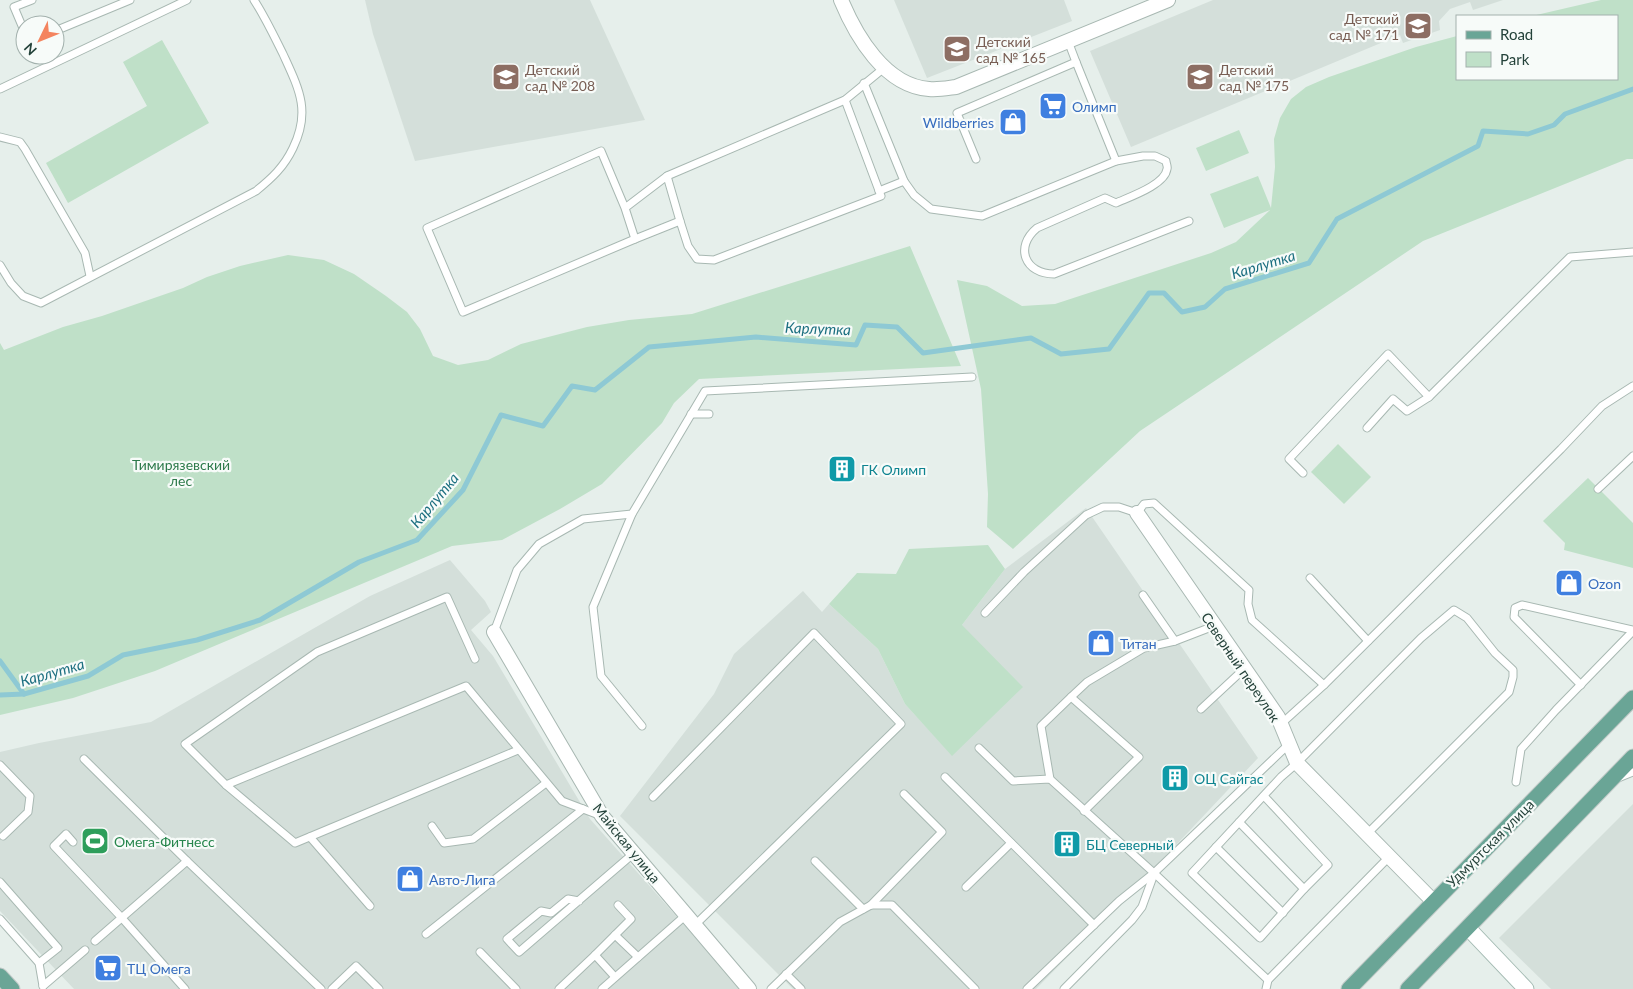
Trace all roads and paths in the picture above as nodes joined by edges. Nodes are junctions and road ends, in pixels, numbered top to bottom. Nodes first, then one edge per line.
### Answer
1 (32, 0) edge
2 (130, 0) edge
3 (187, 0) edge
4 (254, 0) edge
5 (841, 0) edge
6 (1168, 0) edge
7 (17, 15) edge
8 (65, 27) edge
9 (1068, 41) junction
10 (1076, 62) junction
11 (884, 68) junction
12 (864, 83) junction
13 (0, 89) edge
14 (845, 100) junction
15 (0, 137) edge
16 (976, 159) dead end
17 (1116, 161) junction
18 (667, 176) junction
19 (904, 181) junction
20 (879, 191) junction
21 (625, 208) junction
22 (680, 221) junction
23 (1190, 221) dead end
24 (635, 239) junction
25 (1633, 252) edge
26 (0, 265) edge
27 (90, 276) junction
28 (972, 377) dead end
29 (1633, 386) edge
30 (1429, 397) junction
31 (691, 414) junction
32 (709, 414) dead end
33 (1367, 428) dead end
34 (1633, 456) edge
35 (1303, 473) dead end
36 (1598, 489) dead end
37 (1136, 513) junction
38 (632, 514) junction
39 (1310, 578) dead end
40 (1143, 594) dead end
41 (985, 613) dead end
42 (1214, 626) junction
43 (1633, 631) edge
44 (494, 632) joint
45 (1175, 641) junction
46 (1368, 641) junction
47 (475, 659) dead end
48 (1244, 668) junction
49 (1581, 684) junction
50 (1324, 685) junction
51 (1070, 697) junction
52 (1633, 698) edge
53 (1202, 709) dead end
54 (1280, 724) junction
55 (642, 726) dead end
56 (1289, 744) junction
57 (979, 748) dead end
58 (518, 750) junction
59 (1633, 757) edge
60 (84, 758) dead end
61 (1297, 763) junction
62 (0, 765) edge
63 (1633, 772) edge
64 (945, 777) dead end
65 (1050, 779) junction
66 (1611, 780) junction
67 (1516, 782) dead end
68 (546, 783) junction
69 (226, 784) junction
70 (904, 794) dead end
71 (653, 796) dead end
72 (1264, 796) junction
73 (583, 809) junction
74 (1084, 811) junction
75 (602, 816) junction
76 (1239, 822) junction
77 (432, 826) dead end
78 (1367, 834) junction
79 (3, 836) dead end
80 (310, 837) junction
81 (74, 842) dead end
82 (1012, 843) junction
83 (1216, 847) junction
84 (634, 854) junction
85 (1389, 857) junction
86 (186, 861) junction
87 (816, 861) dead end
88 (1154, 873) junction
89 (0, 882) edge
90 (966, 887) dead end
91 (1304, 889) junction
92 (579, 901) junction
93 (1433, 901) junction
94 (618, 905) dead end
95 (871, 905) junction
96 (370, 906) dead end
97 (864, 909) junction
98 (1283, 913) junction
99 (121, 917) junction
100 (0, 919) edge
101 (691, 920) junction
102 (1094, 925) junction
103 (1468, 928) junction
104 (426, 934) dead end
105 (615, 935) junction
106 (95, 941) dead end
107 (85, 950) dead end
108 (480, 952) dead end
109 (595, 955) junction
110 (638, 957) junction
111 (39, 963) junction
112 (786, 974) junction
113 (0, 976) edge
114 (615, 977) junction
115 (1268, 980) junction
116 (43, 988) edge
117 (12, 989) edge
118 (185, 989) edge
119 (321, 989) edge
120 (332, 989) edge
121 (379, 989) edge
122 (516, 989) edge
123 (559, 989) edge
124 (602, 989) edge
125 (749, 989) edge
126 (771, 989) edge
127 (801, 989) edge
128 (975, 989) edge
129 (1027, 989) edge
130 (1064, 989) edge
131 (1266, 989) edge
132 (1349, 989) edge
133 (1408, 989) edge
134 (1526, 989) edge

1 - 7 lane
2 - 8 lane
3 - 13 lane
4 - 27 lane
5 - 11 street
6 - 9 street
9 - 10 lane
9 - 11 street
10 - 16 lane
10 - 17 lane
11 - 12 lane
12 - 14 lane
12 - 19 lane
14 - 18 lane
14 - 20 lane
15 - 27 lane
17 - 19 lane
17 - 23 lane
18 - 21 lane
18 - 22 lane
19 - 20 lane
20 - 22 lane
21 - 24 lane
21 - 24 lane
22 - 24 lane
25 - 30 lane
26 - 27 lane
28 - 31 lane
29 - 46 lane
30 - 33 lane
30 - 35 lane
31 - 32 lane
31 - 38 lane
34 - 36 lane
37 - 41 lane
37 - 42 street, Северный переулок
37 - 50 lane
38 - 44 lane
38 - 55 lane
39 - 46 lane
40 - 45 lane
42 - 45 lane
42 - 48 street, Северный переулок
43 - 49 lane
43 - 49 lane
44 - 75 street, Майская улица
45 - 51 lane
46 - 50 lane
47 - 69 lane
48 - 53 lane
48 - 54 street, Северный переулок
49 - 67 lane
50 - 54 lane
51 - 65 lane
51 - 74 lane
52 - 93 main road, Удмуртская улица
54 - 56 street, Северный переулок
56 - 61 street, Северный переулок
56 - 88 lane
57 - 65 lane
58 - 68 lane
58 - 69 lane
58 - 80 lane
59 - 66 main road
60 - 86 lane
61 - 72 lane
61 - 78 street, Северный переулок
61 - 78 lane
62 - 79 lane
63 - 66 lane
64 - 82 lane
65 - 74 lane
66 - 103 main road
68 - 73 lane
68 - 77 lane
69 - 80 lane
70 - 95 lane
71 - 101 lane
72 - 76 lane
72 - 91 lane
73 - 75 lane
73 - 104 lane
74 - 88 lane
75 - 84 street, Майская улица
76 - 83 lane
76 - 91 lane
78 - 85 street, Северный переулок
80 - 96 lane
81 - 99 lane
82 - 90 lane
82 - 102 lane
83 - 98 lane
83 - 98 lane
84 - 92 lane
84 - 101 street, Майская улица
85 - 93 street, Северный переулок
85 - 115 lane
86 - 99 lane
86 - 119 lane
87 - 97 lane
88 - 102 lane
88 - 115 lane
88 - 130 lane
89 - 111 lane
91 - 98 lane
92 - 92 lane
93 - 132 main road, Удмуртская улица
94 - 105 lane
95 - 97 lane
95 - 128 lane
97 - 112 lane
99 - 106 lane
99 - 118 lane
100 - 111 lane
101 - 110 lane
101 - 125 street, Майская улица
102 - 129 lane
103 - 133 main road
103 - 134 street
105 - 109 lane
105 - 110 lane
107 - 116 lane
108 - 122 lane
109 - 114 lane
109 - 123 lane
110 - 114 lane
111 - 116 lane
112 - 126 lane
112 - 127 lane
113 - 117 main road
114 - 124 lane
115 - 131 lane
120 - 121 lane

